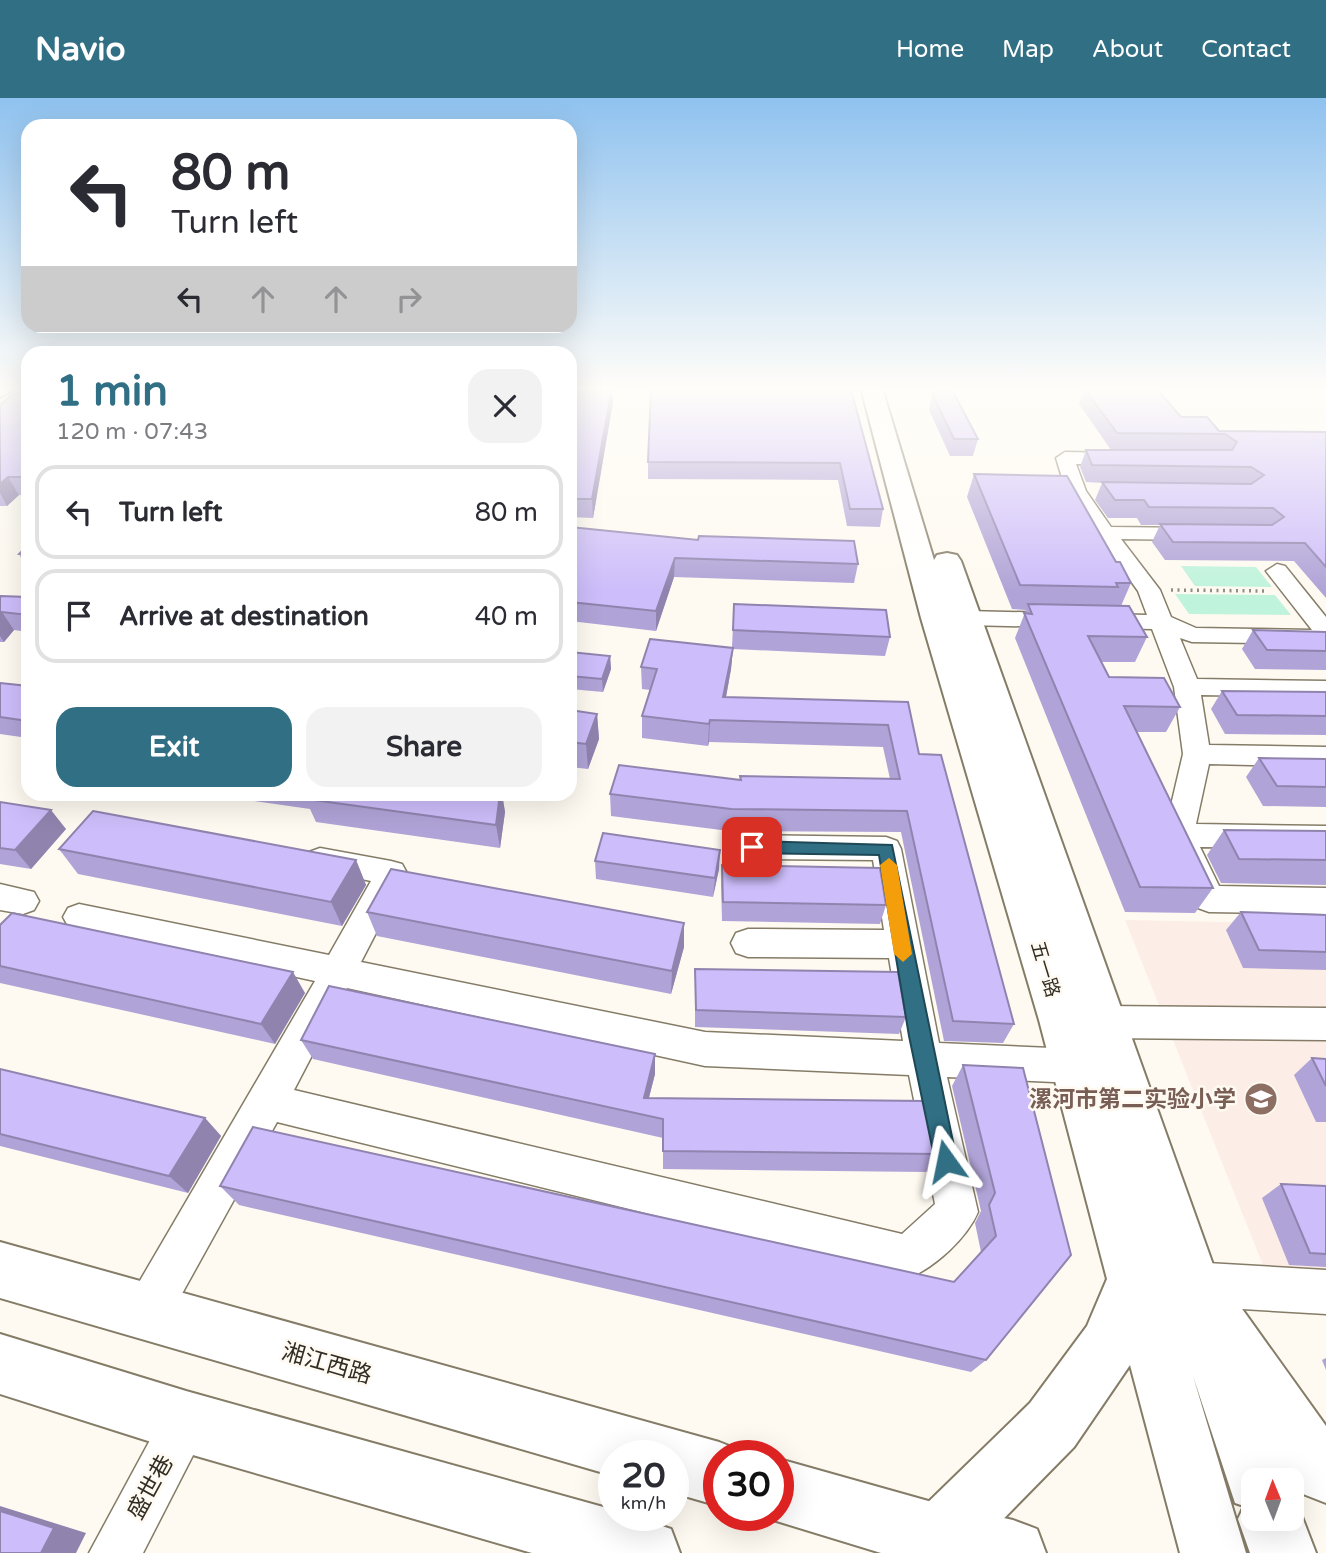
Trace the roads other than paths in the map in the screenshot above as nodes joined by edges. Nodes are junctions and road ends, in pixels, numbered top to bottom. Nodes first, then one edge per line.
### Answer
1 (895, 456) edge
2 (910, 456) edge
3 (1148, 459) edge
4 (1076, 491) junction
5 (1104, 491) edge
6 (1104, 533) junction
7 (1209, 534) edge
8 (1277, 571) dead end
9 (951, 618) junction
10 (1164, 622) junction
11 (1326, 634) edge
12 (1187, 687) junction
13 (1326, 689) edge
14 (1197, 754) junction
15 (1326, 757) edge
16 (1179, 835) junction
17 (1326, 837) edge
18 (752, 847) dead end
19 (283, 853) edge
20 (1326, 901) edge
21 (79, 917) dead end
22 (748, 943) dead end
23 (902, 944) junction
24 (339, 971) junction
25 (1102, 1022) junction
26 (1326, 1024) edge
27 (923, 1059) junction
28 (1074, 1066) junction
29 (268, 1102) junction
30 (0, 1270) edge
31 (1163, 1281) junction
32 (1326, 1293) edge
33 (147, 1312) junction
34 (0, 1364) edge
35 (186, 1422) junction
36 (598, 1440) edge
37 (1252, 1468) edge
38 (1326, 1471) edge
39 (794, 1495) edge
40 (1275, 1531) edge
41 (939, 1537) junction
42 (115, 1553) edge
43 (647, 1553) edge
44 (1013, 1553) edge
45 (1213, 1553) edge
46 (1283, 1553) edge

1 - 9 street, 五一路
2 - 9 street, 五一路
3 - 4 street
4 - 5 street
4 - 6 street
6 - 7 street
6 - 10 street
8 - 11 street
9 - 10 street
9 - 25 street, 五一路
9 - 28 street, 五一路
10 - 11 street
10 - 12 street
12 - 13 street
12 - 14 street
14 - 15 street
14 - 16 street
16 - 17 street
16 - 20 street
18 - 23 street
19 - 24 street
21 - 24 street
22 - 23 street
23 - 27 street
24 - 27 street
24 - 29 street
25 - 26 street
25 - 31 street, 五一路
27 - 28 street
27 - 29 street
28 - 31 street, 五一路
29 - 33 street
30 - 33 street, 湘江西路
31 - 32 street
31 - 37 street, 五一路
31 - 38 street
31 - 41 street
31 - 45 street, 五一路
33 - 36 street, 湘江西路
34 - 35 street
35 - 42 street, 盛世巷
35 - 43 street
39 - 41 street
40 - 46 street
41 - 44 street

